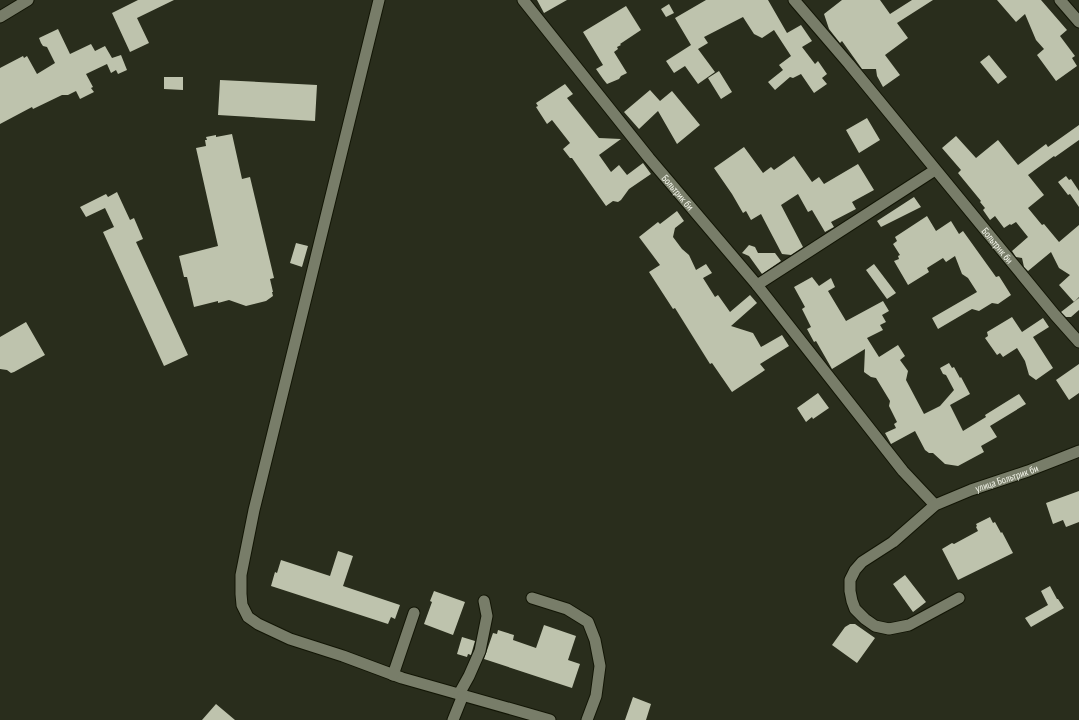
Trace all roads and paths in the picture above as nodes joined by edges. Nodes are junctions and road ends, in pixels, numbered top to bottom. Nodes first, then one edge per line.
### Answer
1 (28, 0) edge
2 (379, 0) edge
3 (523, 0) edge
4 (794, 0) edge
5 (1060, 0) edge
6 (0, 17) edge
7 (1079, 22) edge
8 (935, 170) junction
9 (758, 285) junction
10 (1079, 342) edge
11 (1079, 451) edge
12 (935, 505) junction
13 (532, 598) dead end
14 (959, 598) dead end
15 (484, 601) dead end
16 (414, 614) dead end
17 (393, 675) junction
18 (461, 694) junction
19 (452, 720) edge
20 (550, 720) edge
21 (587, 720) edge

1 - 6 street
2 - 17 street
3 - 9 street, Больтрик би
4 - 8 street, Больтрик би
5 - 7 street
8 - 9 street
8 - 10 street, Больтрик би
9 - 12 street, Больтрик би
11 - 12 street, улица Больтрик би
12 - 14 street, улица Больтрик би
13 - 21 street
15 - 18 street
16 - 17 street
17 - 18 street
18 - 19 street
18 - 20 street

